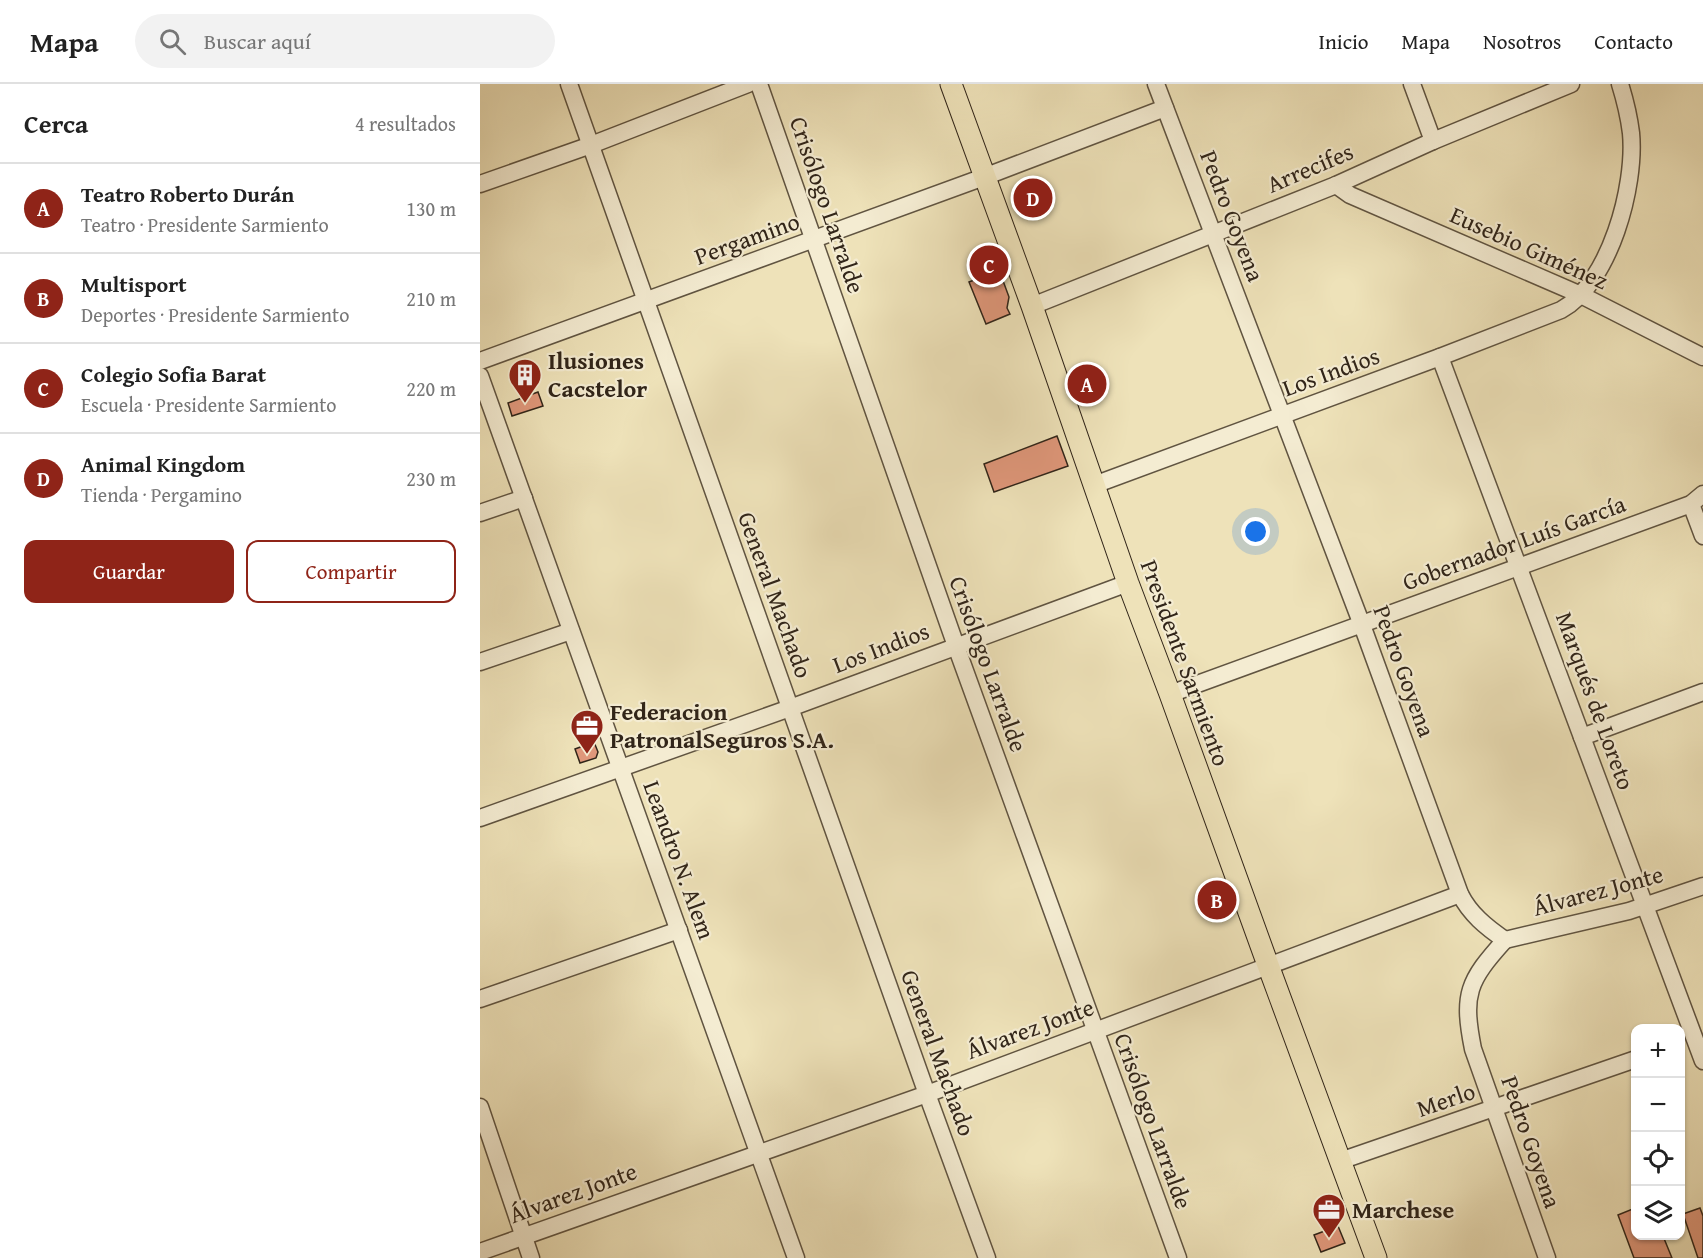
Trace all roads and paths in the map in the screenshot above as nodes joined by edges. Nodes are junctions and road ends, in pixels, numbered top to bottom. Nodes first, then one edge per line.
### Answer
1 (569, 84) edge
2 (748, 84) edge
3 (759, 84) edge
4 (951, 84) edge
5 (1156, 84) edge
6 (1412, 84) edge
7 (1571, 84) edge
8 (1620, 84) edge
9 (1165, 108) junction
10 (1433, 141) junction
11 (591, 145) junction
12 (984, 177) junction
13 (480, 184) edge
14 (1336, 185) junction
15 (1214, 234) junction
16 (814, 240) junction
17 (1581, 295) junction
18 (645, 302) junction
19 (1032, 306) junction
20 (1440, 357) junction
21 (1703, 357) edge
22 (480, 361) edge
23 (480, 376) edge
24 (1282, 416) junction
25 (1094, 485) junction
26 (524, 498) junction
27 (1697, 499) edge
28 (480, 513) edge
29 (1703, 536) edge
30 (1519, 566) junction
31 (1128, 583) junction
32 (1362, 625) junction
33 (571, 631) junction
34 (956, 646) junction
35 (480, 662) edge
36 (1703, 692) edge
37 (1170, 694) junction
38 (790, 708) junction
39 (1582, 737) junction
40 (620, 768) junction
41 (480, 818) edge
42 (1703, 886) edge
43 (1460, 894) junction
44 (1646, 906) junction
45 (679, 930) junction
46 (1505, 939) junction
47 (1268, 966) junction
48 (480, 999) edge
49 (1095, 1031) junction
50 (1687, 1041) edge
51 (1631, 1060) edge
52 (1703, 1061) edge
53 (927, 1094) junction
54 (480, 1107) edge
55 (1494, 1109) junction
56 (758, 1152) junction
57 (1340, 1161) junction
58 (524, 1237) junction
59 (480, 1252) edge
60 (531, 1258) edge
61 (796, 1258) edge
62 (987, 1258) edge
63 (1178, 1258) edge
64 (1376, 1258) edge
65 (1547, 1258) edge

1 - 11 street, General Machado
2 - 11 street
3 - 16 street, Crisólogo Larralde
4 - 12 main road, Presidente Sarmiento
5 - 9 street, Pedro Goyena
6 - 10 street
7 - 10 street, Arrecifes
8 - 17 street
9 - 12 street, Pergamino
9 - 15 street, Pedro Goyena
10 - 14 street, Arrecifes
11 - 13 street
11 - 18 street, General Machado
12 - 16 street, Pergamino
12 - 19 main road, Presidente Sarmiento
14 - 15 street, Arrecifes
14 - 17 street, Eusebio Giménez
15 - 19 street, Arrecifes
15 - 24 street, Pedro Goyena
16 - 18 street, Pergamino
16 - 34 street, Crisólogo Larralde
17 - 20 street, Los Indios
17 - 21 street, Eusebio Giménez
18 - 22 street, Pergamino
18 - 38 street, General Machado
19 - 25 main road, Presidente Sarmiento
20 - 24 street, Los Indios
20 - 30 street, Marqués de Loreto
23 - 26 street, Leandro N. Alem
24 - 25 street, Los Indios
24 - 32 street, Pedro Goyena
25 - 31 main road, Presidente Sarmiento
26 - 28 street
26 - 33 street, Leandro N. Alem
27 - 29 street
27 - 30 street, Gobernador Luís García
30 - 32 street, Gobernador Luís García
30 - 39 street, Marqués de Loreto
31 - 34 street, Los Indios
31 - 37 main road, Presidente Sarmiento
32 - 37 street, Gobernador Luís García
32 - 43 street, Pedro Goyena
33 - 35 street
33 - 40 street, Leandro N. Alem
34 - 38 street, Los Indios
34 - 49 street, Crisólogo Larralde
36 - 39 street
37 - 47 main road, Presidente Sarmiento
38 - 40 street, Los Indios
38 - 53 street, General Machado
39 - 44 street, Marqués de Loreto
40 - 41 street, Los Indios
40 - 45 street, Leandro N. Alem
42 - 44 street, Álvarez Jonte
43 - 46 street, Pedro Goyena
43 - 47 street, Álvarez Jonte
44 - 46 street, Álvarez Jonte
44 - 50 street, Marqués de Loreto
45 - 48 street
45 - 56 street, Leandro N. Alem
46 - 55 street, Pedro Goyena
47 - 49 street, Álvarez Jonte
47 - 57 main road, Presidente Sarmiento
49 - 53 street, Álvarez Jonte
49 - 63 street, Crisólogo Larralde
50 - 52 street, Marqués de Loreto
51 - 55 street, Merlo
53 - 56 street, Álvarez Jonte
53 - 62 street, General Machado
54 - 58 street
55 - 57 street, Merlo
55 - 65 street, Pedro Goyena
56 - 58 street, Álvarez Jonte
56 - 61 street, Leandro N. Alem
57 - 64 main road, Presidente Sarmiento
58 - 59 street, Álvarez Jonte
58 - 60 street

